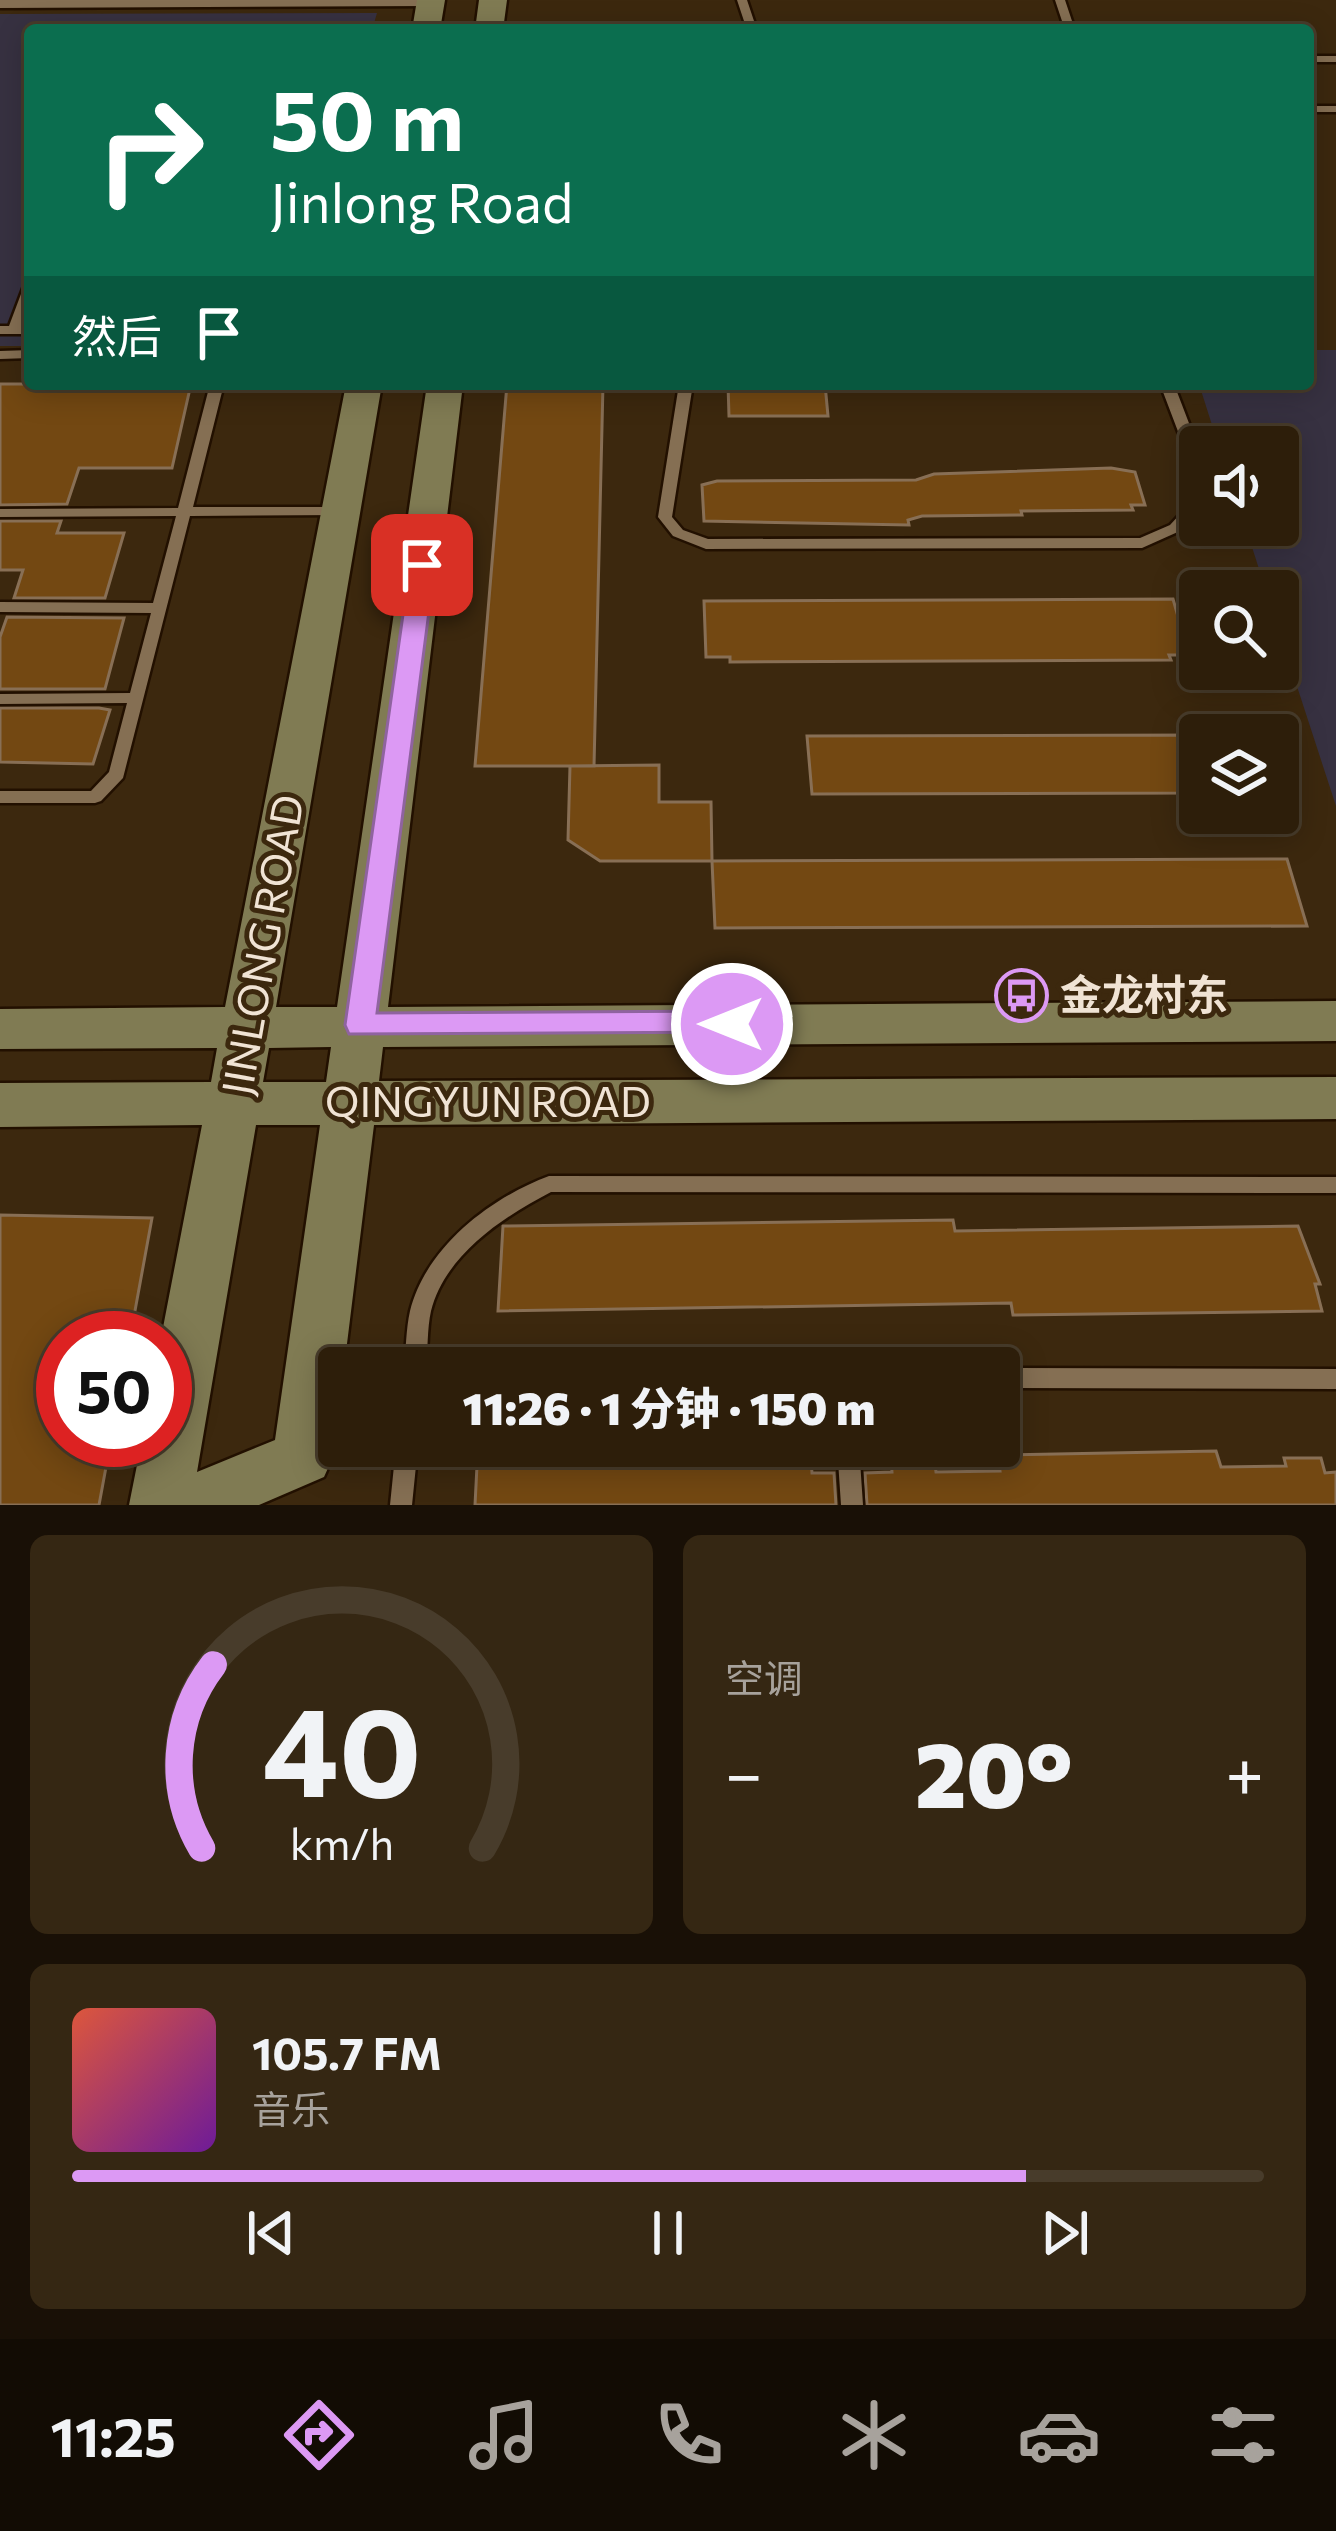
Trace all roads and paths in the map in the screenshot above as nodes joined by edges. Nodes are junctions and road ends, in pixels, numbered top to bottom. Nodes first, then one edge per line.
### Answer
1 (431, 0) edge
2 (0, 2) edge
3 (215, 390) edge
4 (363, 390) edge
5 (444, 390) edge
6 (685, 390) edge
7 (1169, 390) edge
8 (1183, 426) edge
9 (342, 511) junction
10 (184, 512) junction
11 (0, 513) edge
12 (1179, 524) edge
13 (0, 607) edge
14 (160, 608) junction
15 (136, 698) junction
16 (0, 699) edge
17 (0, 797) edge
18 (1336, 1021) edge
19 (360, 1025) junction
20 (248, 1026) junction
21 (0, 1029) edge
22 (1336, 1098) edge
23 (350, 1102) junction
24 (233, 1103) junction
25 (0, 1105) edge
26 (1336, 1185) edge
27 (418, 1347) edge
28 (1020, 1378) edge
29 (1336, 1379) edge
30 (405, 1467) edge
31 (849, 1467) edge
32 (160, 1505) edge
33 (189, 1505) edge
34 (401, 1505) edge
35 (852, 1505) edge

1 - 2 street
3 - 10 lane
4 - 9 main road, JINLONG ROAD
5 - 19 main road
6 - 12 lane
7 - 8 lane
9 - 10 lane
9 - 20 main road, JINLONG ROAD
10 - 11 lane
10 - 14 lane
13 - 14 lane
14 - 15 lane
15 - 16 lane
15 - 17 lane
18 - 19 main road, QINGYUN ROAD
19 - 20 main road, QINGYUN ROAD
19 - 23 main road
20 - 21 main road, QINGYUN ROAD
20 - 24 main road, JINLONG ROAD
22 - 23 main road, QINGYUN ROAD
23 - 24 main road, QINGYUN ROAD
23 - 33 main road
24 - 25 main road, QINGYUN ROAD
24 - 32 main road, JINLONG ROAD
26 - 27 lane
28 - 29 lane
30 - 34 lane
31 - 35 lane

